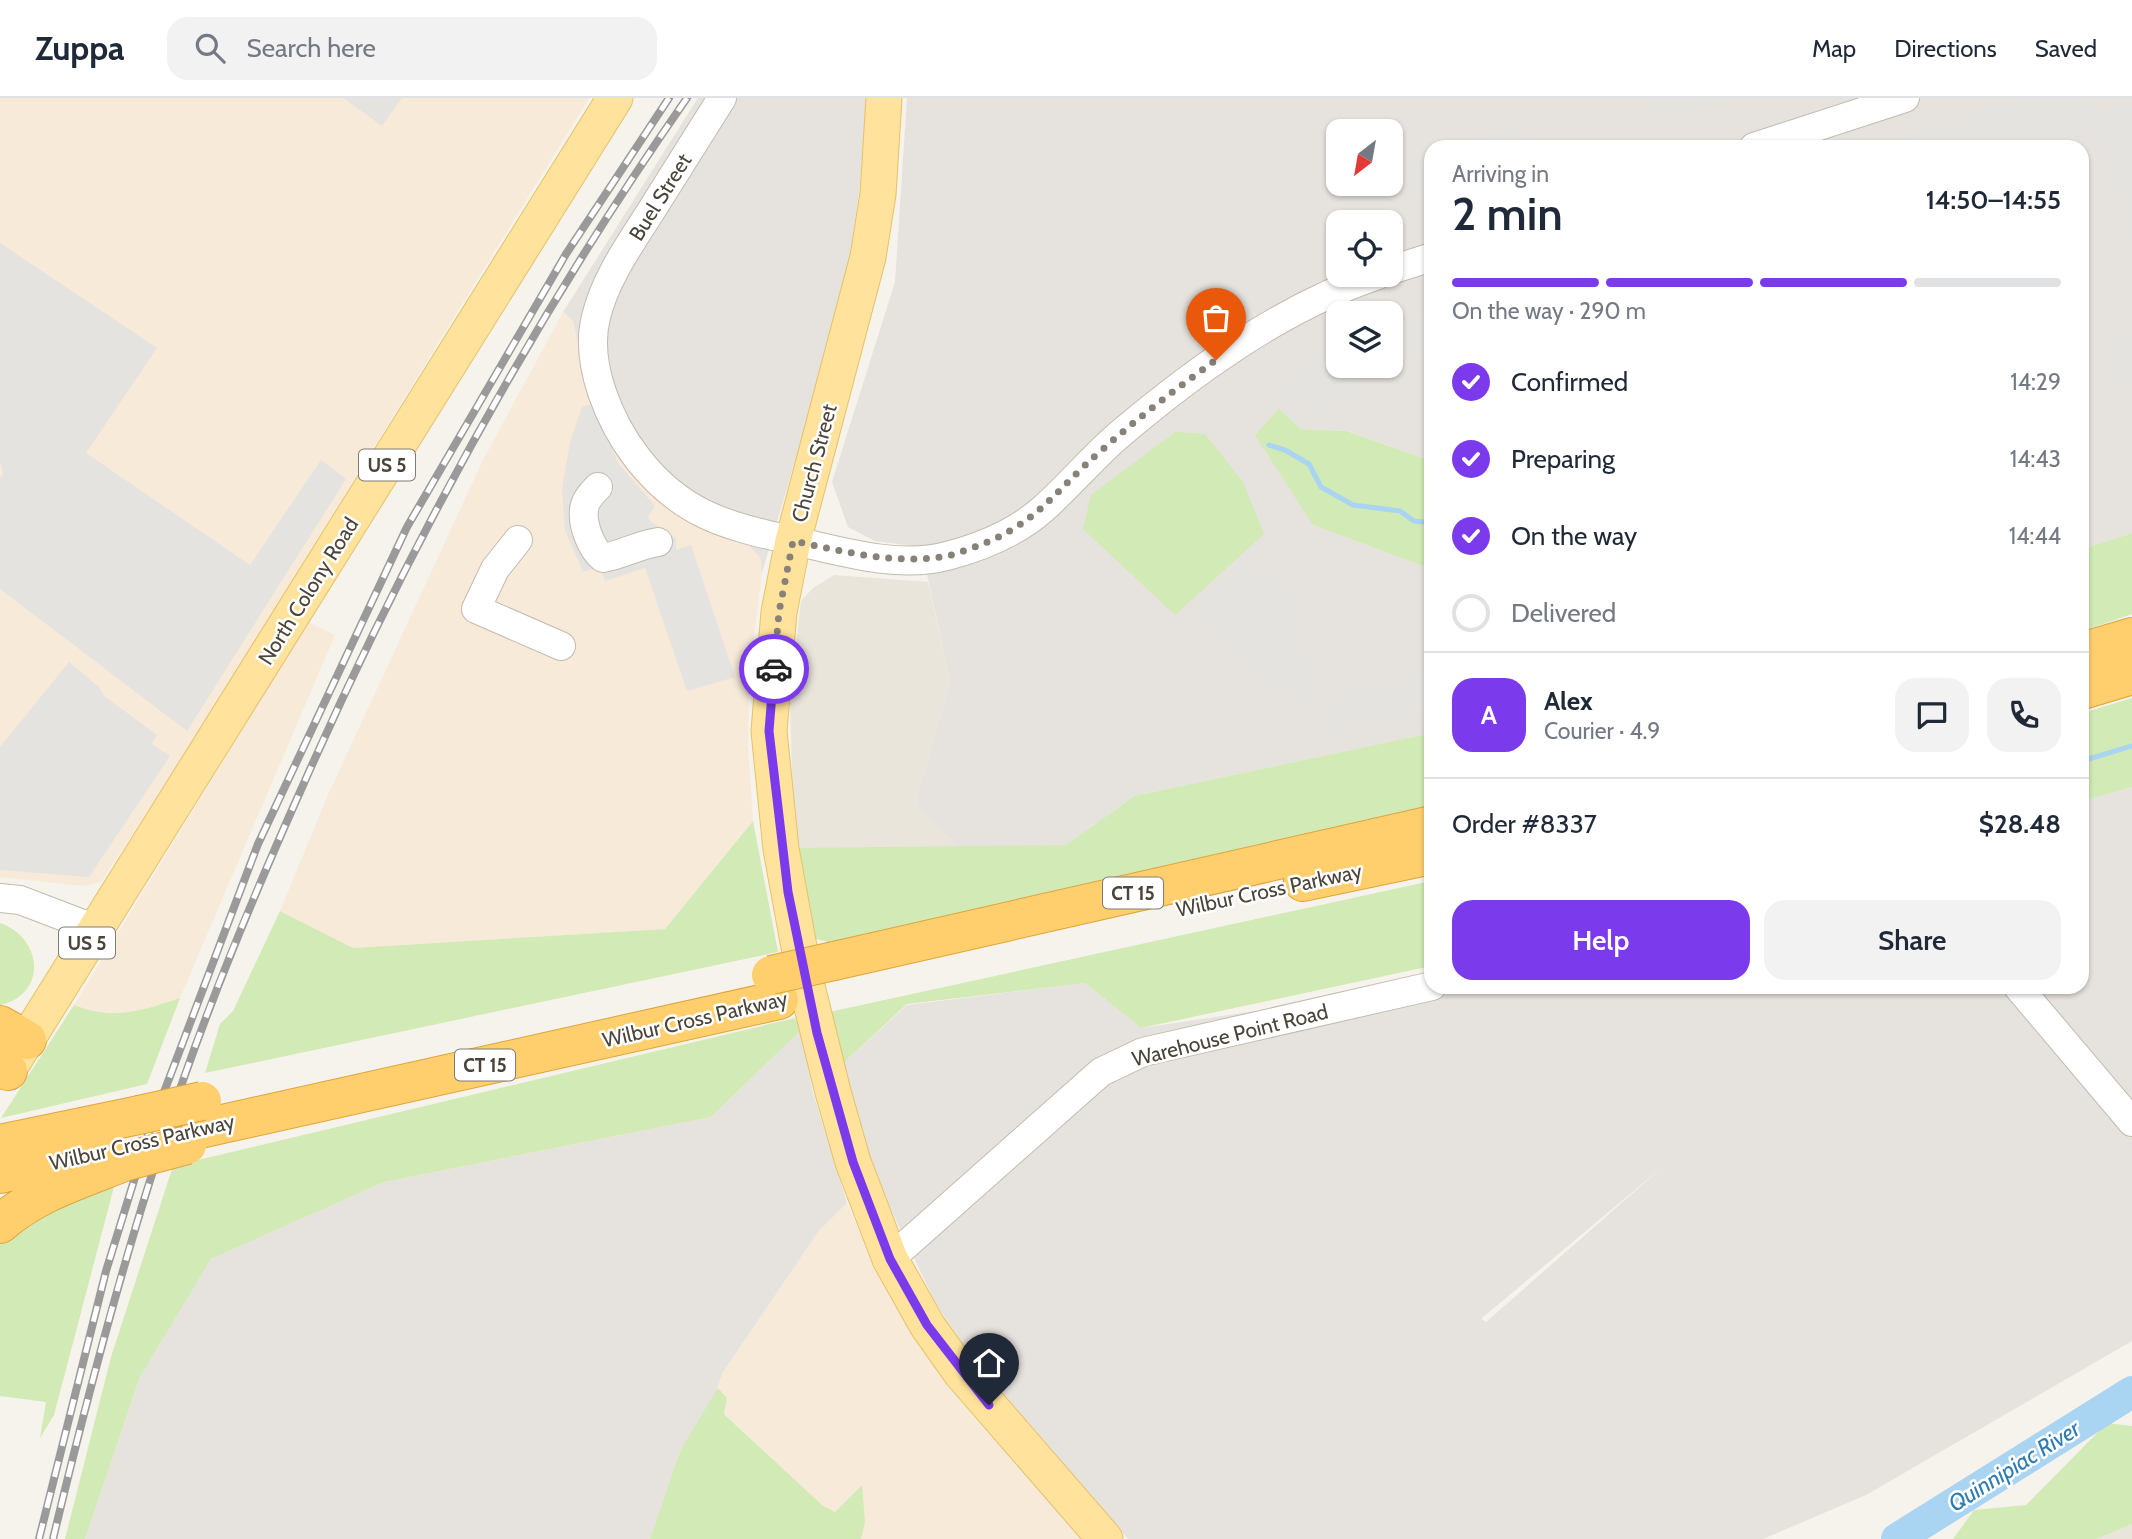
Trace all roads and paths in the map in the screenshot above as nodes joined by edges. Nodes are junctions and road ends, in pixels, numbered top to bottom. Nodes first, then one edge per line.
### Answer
1 (615, 98) edge
2 (722, 98) edge
3 (884, 98) edge
4 (1905, 98) edge
5 (1776, 140) edge
6 (1424, 260) edge
7 (1403, 266) edge
8 (1343, 287) edge
9 (598, 487) dead end
10 (518, 540) dead end
11 (793, 541) junction
12 (658, 542) dead end
13 (2132, 637) edge
14 (561, 646) dead end
15 (2089, 650) edge
16 (2132, 675) edge
17 (2089, 688) edge
18 (1424, 827) edge
19 (1424, 857) edge
20 (0, 898) edge
21 (96, 929) junction
22 (837, 974) junction
23 (775, 988) junction
24 (1424, 988) edge
25 (2024, 994) edge
26 (7, 1057) edge
27 (2132, 1122) edge
28 (194, 1126) junction
29 (131, 1141) junction
30 (0, 1144) edge
31 (0, 1174) edge
32 (0, 1224) edge
33 (890, 1259) junction
34 (1105, 1539) edge

1 - 21 main road, North Colony Road / US 5
2 - 11 street, Buel Street
3 - 11 main road, Church Street
4 - 5 street
6 - 7 street
8 - 11 street, Buel Street
9 - 12 street
10 - 14 street
11 - 33 main road, Church Street
13 - 15 highway
16 - 17 highway
18 - 22 highway, Wilbur Cross Parkway / CT 15
19 - 22 highway, Wilbur Cross Parkway / CT 15
20 - 21 street
21 - 26 main road, North Colony Road / US 5
22 - 23 highway, Wilbur Cross Parkway / CT 15, bridge
23 - 28 highway, Wilbur Cross Parkway / CT 15
23 - 28 highway, Wilbur Cross Parkway / CT 15
24 - 33 street, Warehouse Point Road
25 - 27 street
28 - 29 highway, bridge
29 - 30 highway, Wilbur Cross Parkway
29 - 31 highway, Wilbur Cross Parkway
29 - 32 highway
33 - 34 main road, Church Street

